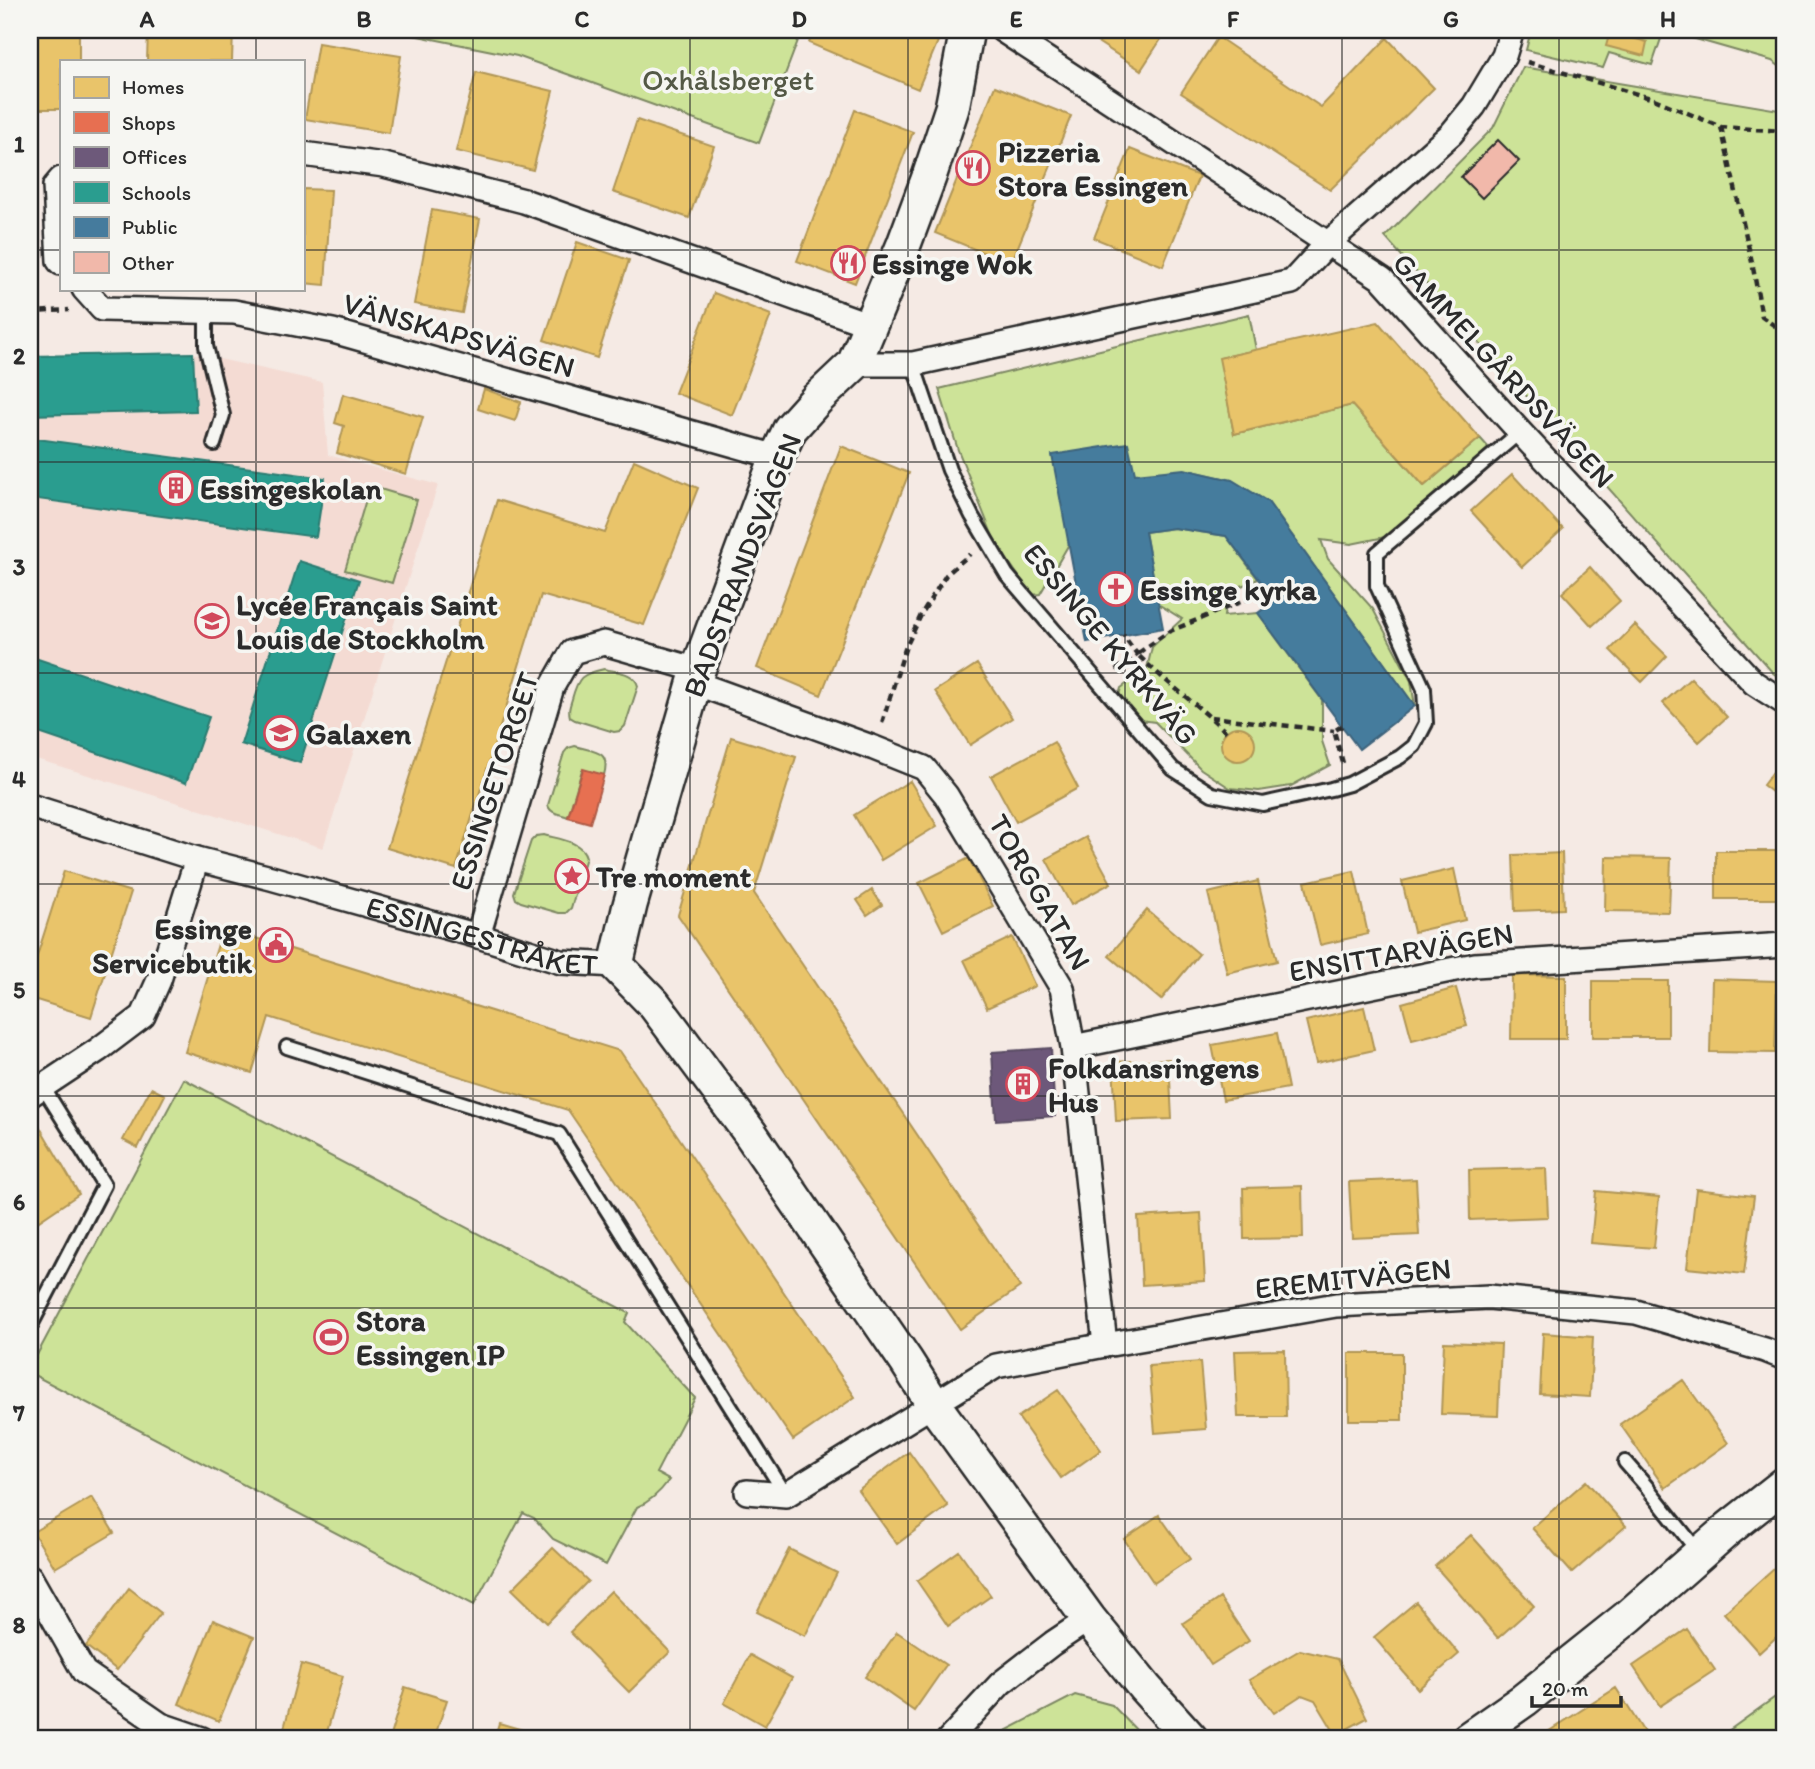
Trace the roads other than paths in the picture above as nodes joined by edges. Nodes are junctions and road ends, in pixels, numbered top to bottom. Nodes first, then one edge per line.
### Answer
1 (967, 30) edge
2 (1002, 30) edge
3 (1511, 30) edge
4 (304, 154) edge
5 (60, 180) edge
6 (1327, 244) junction
7 (60, 261) edge
8 (85, 290) edge
9 (206, 312) junction
10 (870, 325) junction
11 (854, 364) junction
12 (913, 364) junction
13 (1520, 432) junction
14 (214, 444) dead end
15 (777, 457) junction
16 (696, 676) junction
17 (1785, 703) edge
18 (30, 806) edge
19 (198, 859) junction
20 (478, 936) junction
21 (1785, 945) edge
22 (616, 965) junction
23 (287, 1047) dead end
24 (1073, 1047) junction
25 (36, 1091) edge
26 (30, 1327) edge
27 (1105, 1345) junction
28 (1785, 1359) edge
29 (934, 1405) junction
30 (1625, 1462) dead end
31 (1785, 1485) edge
32 (747, 1492) dead end
33 (786, 1495) junction
34 (1700, 1554) junction
35 (30, 1577) edge
36 (1089, 1619) junction
37 (202, 1739) edge
38 (949, 1739) edge
39 (1191, 1739) edge
40 (1468, 1739) edge

1 - 10 street, BADSTRANDSVÄGEN
2 - 6 street, GAMMELGÅRDSVÄGEN
3 - 6 street
4 - 10 street
5 - 7 street
6 - 12 street
6 - 13 street, GAMMELGÅRDSVÄGEN
8 - 9 street, VÄNSKAPSVÄGEN
9 - 14 lane
9 - 15 street, VÄNSKAPSVÄGEN
10 - 11 street, BADSTRANDSVÄGEN
11 - 12 street
11 - 15 street, BADSTRANDSVÄGEN
12 - 13 lane, ESSINGE KYRKVÄG
13 - 17 street, GAMMELGÅRDSVÄGEN
15 - 16 street, BADSTRANDSVÄGEN
16 - 20 street, ESSINGETORGET
16 - 22 street, BADSTRANDSVÄGEN
16 - 24 street, TORGGATAN
18 - 19 street, ESSINGESTRÅKET
19 - 20 street, ESSINGESTRÅKET
19 - 25 street
20 - 22 street, ESSINGESTRÅKET
21 - 24 street, ENSITTARVÄGEN
22 - 29 street, ESSINGESTRÅKET
23 - 33 lane
24 - 27 street, TORGGATAN
25 - 26 lane
27 - 28 street, EREMITVÄGEN
27 - 29 street, EREMITVÄGEN
29 - 33 street
29 - 36 street, ESSINGESTRÅKET
30 - 34 lane
31 - 34 street
32 - 33 street
34 - 40 street
35 - 37 street
36 - 38 street
36 - 39 street, ESSINGESTRÅKET

